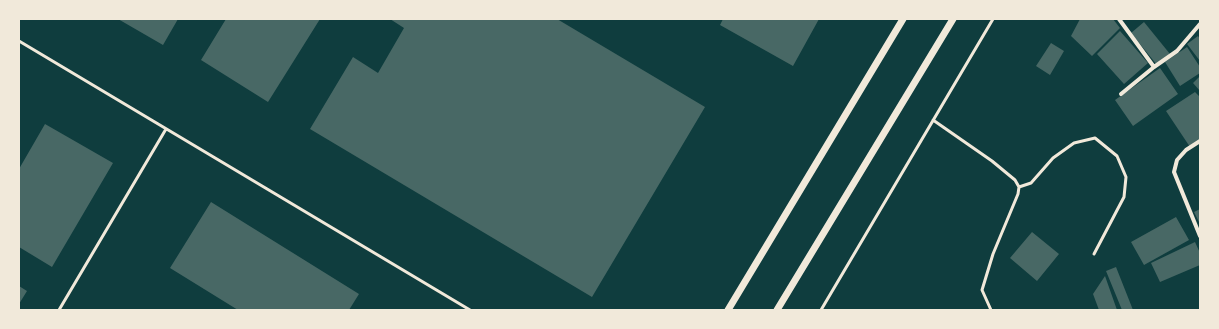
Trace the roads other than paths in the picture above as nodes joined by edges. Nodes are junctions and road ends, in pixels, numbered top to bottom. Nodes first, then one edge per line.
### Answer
1 (903, 19) edge
2 (953, 19) edge
3 (992, 19) edge
4 (1119, 19) edge
5 (1200, 24) edge
6 (19, 41) edge
7 (1154, 67) junction
8 (1121, 94) dead end
9 (933, 120) junction
10 (166, 129) junction
11 (1200, 142) edge
12 (1018, 187) junction
13 (1200, 236) edge
14 (1094, 254) dead end
15 (59, 310) edge
16 (470, 310) edge
17 (728, 310) edge
18 (777, 310) edge
19 (820, 310) edge
20 (991, 310) edge

1 - 17 street
2 - 18 street
3 - 9 lane
4 - 7 street
5 - 7 street
6 - 10 lane
7 - 8 street
9 - 12 lane
9 - 19 lane
10 - 15 lane
10 - 16 lane
11 - 13 street
12 - 14 lane
12 - 20 lane

